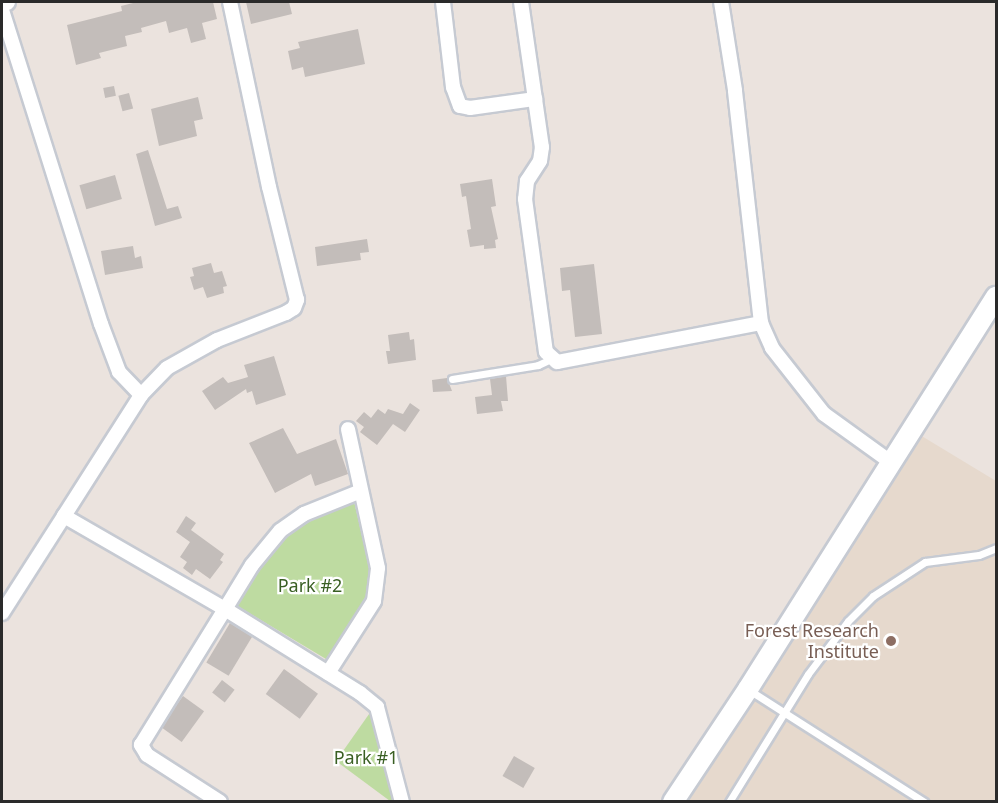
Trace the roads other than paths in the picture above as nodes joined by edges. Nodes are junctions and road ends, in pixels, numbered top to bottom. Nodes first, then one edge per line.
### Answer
1 (7, 2) edge
2 (230, 2) edge
3 (443, 2) edge
4 (521, 2) edge
5 (721, 2) edge
6 (2, 3) edge
7 (2, 10) edge
8 (535, 99) junction
9 (996, 297) edge
10 (761, 323) junction
11 (551, 359) junction
12 (452, 379) dead end
13 (141, 395) junction
14 (348, 429) dead end
15 (892, 463) junction
16 (361, 491) junction
17 (64, 516) junction
18 (996, 548) edge
19 (225, 609) junction
20 (2, 613) edge
21 (328, 673) junction
22 (748, 689) junction
23 (786, 713) junction
24 (220, 801) edge
25 (402, 801) edge
26 (673, 801) edge
27 (729, 801) edge
28 (924, 801) edge

1 - 6 street
2 - 13 street
3 - 8 street
4 - 8 street
5 - 10 street
7 - 13 street
8 - 11 street
9 - 15 main road
10 - 11 street
10 - 15 street
11 - 12 lane
13 - 17 street
14 - 16 street
15 - 22 main road
16 - 19 street
16 - 21 street
17 - 19 street
17 - 20 street
18 - 23 lane
19 - 21 street
19 - 24 street
21 - 25 street
22 - 23 lane
22 - 26 main road
23 - 27 lane
23 - 28 lane

